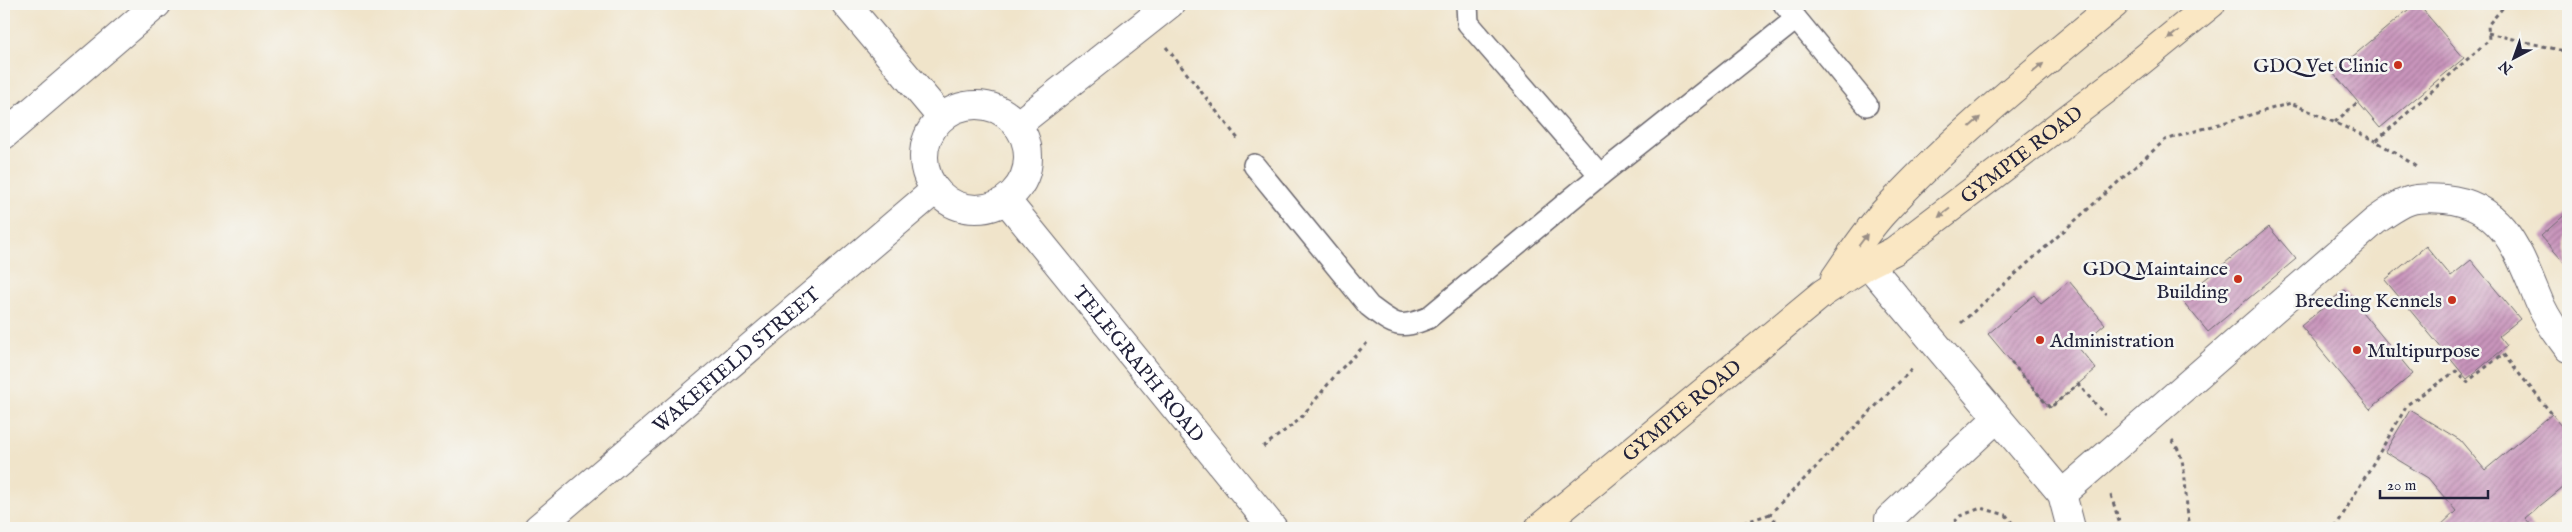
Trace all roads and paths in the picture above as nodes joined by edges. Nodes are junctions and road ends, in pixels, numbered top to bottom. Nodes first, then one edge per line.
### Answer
1 (157, 4) edge
2 (846, 4) edge
3 (1170, 4) edge
4 (1467, 4) edge
5 (2115, 4) edge
6 (2210, 4) edge
7 (2506, 4) edge
8 (1790, 11) edge
9 (1148, 22) junction
10 (2488, 33) junction
11 (2568, 52) edge
12 (2358, 102) dead end
13 (1867, 105) dead end
14 (941, 117) junction
15 (2334, 122) junction
16 (1017, 125) junction
17 (4, 135) edge
18 (2376, 141) junction
19 (1254, 164) joint
20 (2424, 171) dead end
21 (1600, 175) junction
22 (935, 190) junction
23 (1006, 200) junction
24 (1868, 264) junction
25 (1823, 293) junction
26 (1389, 322) junction
27 (1937, 345) junction
28 (2568, 348) edge
29 (2011, 362) dead end
30 (2552, 414) dead end
31 (1997, 418) junction
32 (2132, 433) junction
33 (2170, 438) dead end
34 (1264, 447) dead end
35 (2107, 489) dead end
36 (2062, 494) junction
37 (1770, 514) junction
38 (538, 528) edge
39 (1273, 528) edge
40 (1539, 528) edge
41 (1728, 528) edge
42 (1781, 528) edge
43 (1888, 528) edge
44 (1948, 528) edge
45 (2016, 528) edge
46 (2071, 528) edge
47 (2121, 528) edge
48 (2191, 528) edge
49 (2335, 528) edge

1 - 17 street
2 - 14 street
3 - 9 street
4 - 21 lane
25 -> 5 main road, GYMPIE ROAD
6 -> 24 main road, GYMPIE ROAD
7 - 10 path
8 - 13 lane
8 - 21 lane
9 - 16 street
9 - 19 path
10 - 11 path
10 - 18 path
12 - 15 path
14 - 16 street
14 - 22 street
15 - 18 path
15 - 27 path
16 - 23 street
18 - 20 path
19 - 26 lane
21 - 26 lane
22 - 23 street
22 - 38 street, WAKEFIELD STREET
23 - 39 street, TELEGRAPH ROAD
24 - 25 main road, GYMPIE ROAD
24 - 27 street
25 - 40 main road, GYMPIE ROAD
26 - 34 path
27 - 31 street
27 - 37 path
28 - 32 street
29 - 32 path
30 - 49 path
31 - 36 street
31 - 43 street
32 - 36 street
33 - 48 path
35 - 47 path
36 - 46 street
37 - 41 path
37 - 42 path
44 - 45 path

